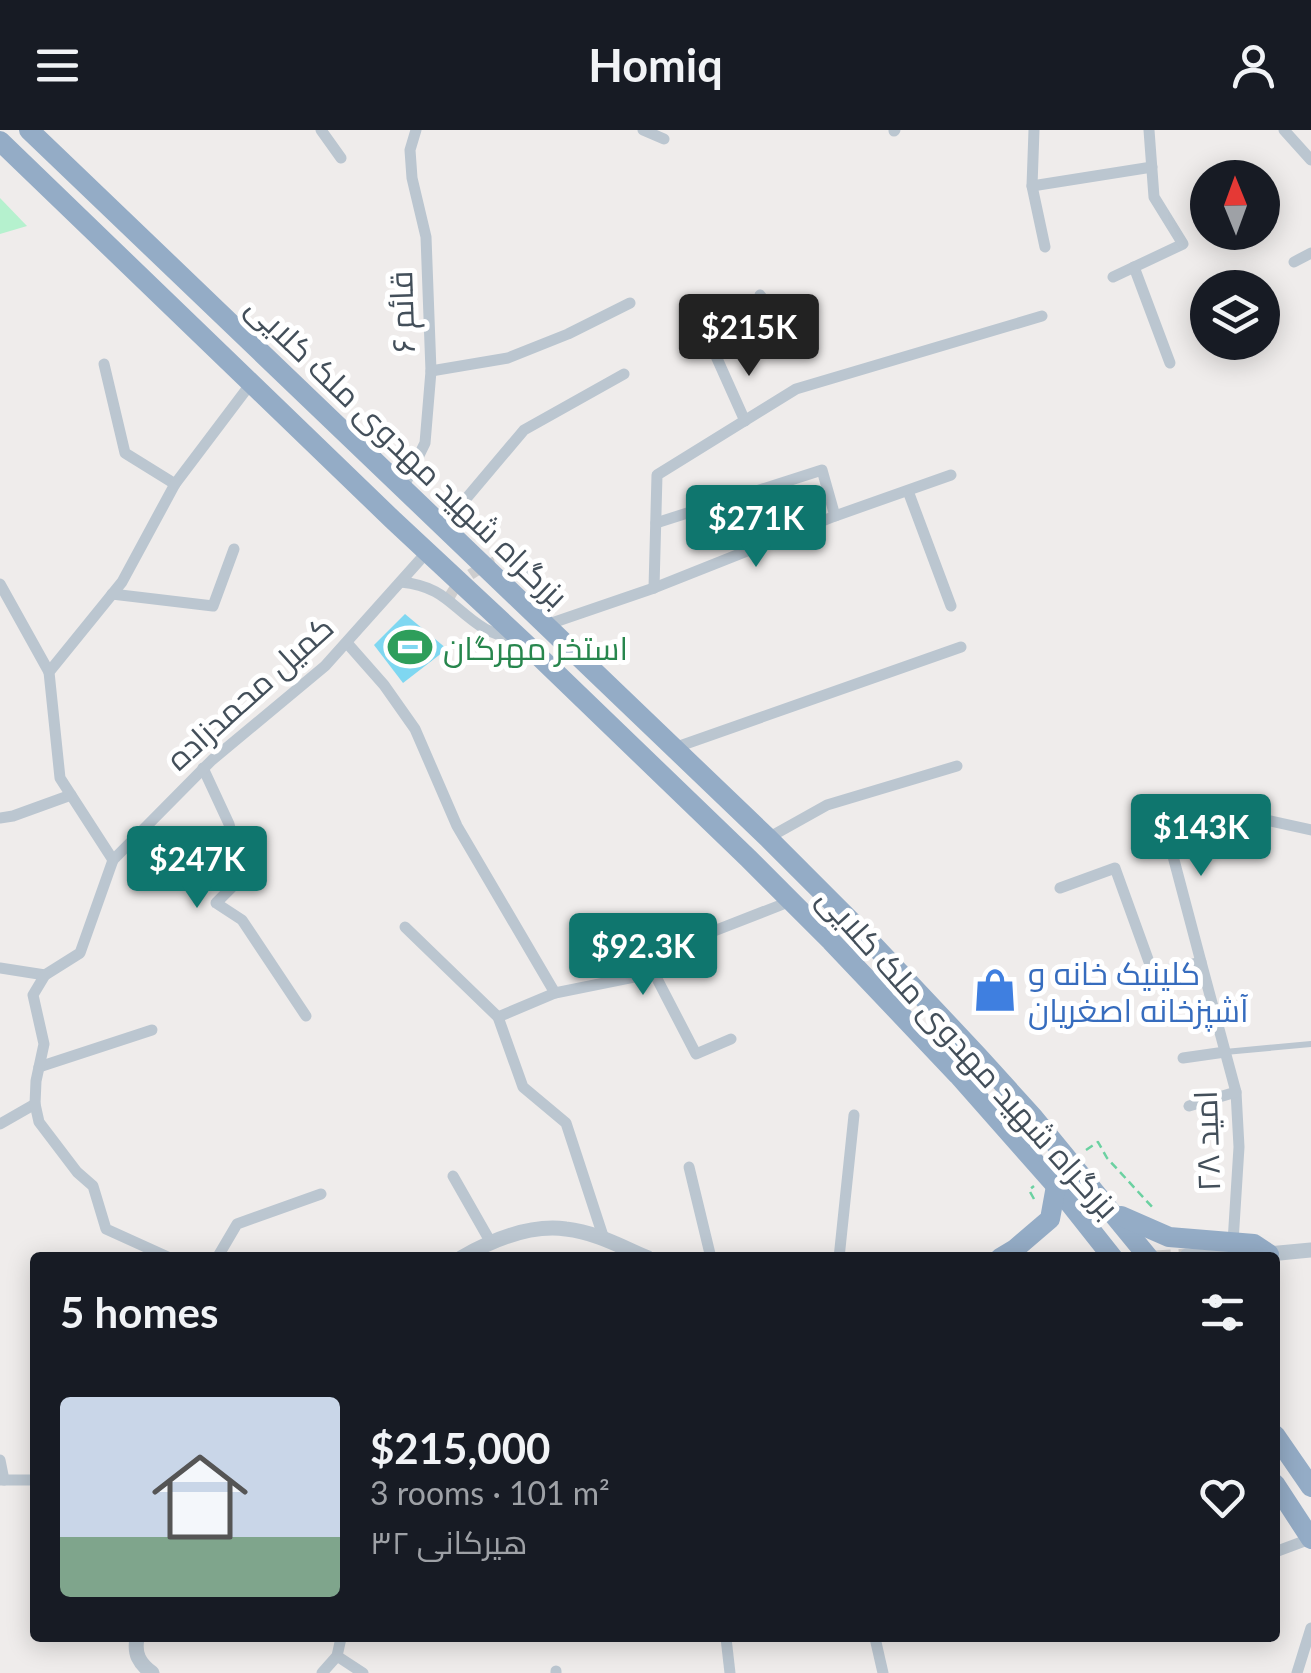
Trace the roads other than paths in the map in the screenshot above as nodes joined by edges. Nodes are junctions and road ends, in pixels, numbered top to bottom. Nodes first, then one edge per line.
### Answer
1 (29, 130) edge
2 (321, 130) edge
3 (416, 130) edge
4 (643, 130) edge
5 (1034, 130) edge
6 (1150, 130) edge
7 (1284, 130) edge
8 (664, 138) dead end
9 (0, 141) edge
10 (341, 158) dead end
11 (1311, 160) edge
12 (1152, 166) junction
13 (1032, 186) junction
14 (1044, 247) dead end
15 (1311, 253) edge
16 (1294, 262) dead end
17 (1134, 267) junction
18 (1113, 276) dead end
19 (760, 295) dead end
20 (630, 303) dead end
21 (1042, 316) dead end
22 (1170, 363) dead end
23 (104, 364) dead end
24 (431, 371) junction
25 (624, 374) dead end
26 (252, 382) junction
27 (745, 421) junction
28 (950, 475) dead end
29 (175, 484) junction
30 (403, 488) junction
31 (908, 491) junction
32 (835, 516) junction
33 (656, 523) junction
34 (443, 526) junction
35 (234, 548) dead end
36 (427, 552) junction
37 (505, 559) dead end
38 (401, 582) junction
39 (0, 584) edge
40 (654, 588) junction
41 (112, 594) junction
42 (952, 606) dead end
43 (546, 625) junction
44 (347, 643) junction
45 (525, 643) junction
46 (961, 647) dead end
47 (49, 672) junction
48 (674, 748) junction
49 (957, 766) dead end
50 (203, 768) junction
51 (71, 796) junction
52 (1160, 807) dead end
53 (0, 818) edge
54 (1266, 820) dead end
55 (1311, 830) edge
56 (768, 838) junction
57 (113, 860) junction
58 (1060, 888) dead end
59 (791, 901) junction
60 (404, 927) dead end
61 (655, 954) dead end
62 (1201, 962) junction
63 (0, 968) edge
64 (45, 975) junction
65 (555, 994) junction
66 (306, 1016) dead end
67 (498, 1017) junction
68 (152, 1030) dead end
69 (732, 1039) dead end
70 (1311, 1044) edge
71 (1225, 1052) junction
72 (1184, 1058) dead end
73 (39, 1068) junction
74 (1236, 1092) junction
75 (36, 1104) junction
76 (1189, 1106) dead end
77 (854, 1115) dead end
78 (0, 1124) edge
79 (689, 1168) dead end
80 (453, 1176) dead end
81 (1056, 1186) junction
82 (322, 1194) dead end
83 (1115, 1214) junction
84 (604, 1239) junction
85 (490, 1241) junction
86 (1233, 1242) junction
87 (1180, 1247) edge
88 (1311, 1250) edge
89 (157, 1252) edge
90 (221, 1252) edge
91 (471, 1252) edge
92 (634, 1252) edge
93 (710, 1252) edge
94 (840, 1252) edge
95 (1010, 1252) edge
96 (1108, 1252) edge
97 (1145, 1252) edge
98 (1228, 1252) edge
99 (1262, 1252) edge
100 (1280, 1254) edge
101 (1280, 1441) edge
102 (0, 1460) edge
103 (2, 1480) edge
104 (30, 1480) edge
105 (1311, 1487) edge
106 (1280, 1492) edge
107 (1311, 1539) edge
108 (1280, 1550) edge
109 (1311, 1628) edge
110 (136, 1642) edge
111 (340, 1642) edge
112 (726, 1642) edge
113 (877, 1642) edge
114 (337, 1656) junction
115 (152, 1673) edge
116 (322, 1673) edge
117 (364, 1673) edge
118 (730, 1673) edge
119 (883, 1673) edge
120 (1298, 1673) edge

1 - 30 highway, بزرگراه شهید مهدوی ملک کلایی
2 - 10 street
3 - 24 street, قائم ۶
4 - 8 street
5 - 13 street
6 - 12 street
7 - 11 street
9 - 26 highway, بزرگراه شهید مهدوی ملک کلایی
12 - 13 street
12 - 17 street
13 - 14 street
15 - 16 street
17 - 18 street
17 - 22 street
19 - 27 street
20 - 24 street
21 - 27 street
23 - 29 street
24 - 30 street, قائم ۶
25 - 34 street
26 - 29 street
26 - 36 highway, بزرگراه شهید مهدوی ملک کلایی
27 - 33 street
28 - 31 street
29 - 41 street
30 - 34 highway, بزرگراه شهید مهدوی ملک کلایی
31 - 32 street
31 - 42 street
32 - 33 street
32 - 40 street
33 - 40 street
34 - 43 highway, بزرگراه شهید مهدوی ملک کلایی
35 - 41 street
36 - 38 street, کمیل محمدزاده
36 - 45 highway, بزرگراه شهید مهدوی ملک کلایی
37 - 43 street
38 - 44 street, کمیل محمدزاده
38 - 45 street
39 - 47 street
40 - 43 street
41 - 47 street
43 - 48 highway, بزرگراه شهید مهدوی ملک کلایی
44 - 50 street, کمیل محمدزاده
44 - 65 street
45 - 59 highway, بزرگراه شهید مهدوی ملک کلایی
46 - 48 street
47 - 51 street
48 - 56 highway, بزرگراه شهید مهدوی ملک کلایی
49 - 56 street
50 - 57 street, کمیل محمدزاده
50 - 66 street
51 - 53 street
51 - 57 street
52 - 62 street, امید ۲۸
54 - 55 street
56 - 83 highway, بزرگراه شهید مهدوی ملک کلایی
57 - 64 street, کمیل محمدزاده
58 - 62 street
59 - 61 street
59 - 81 highway, بزرگراه شهید مهدوی ملک کلایی
60 - 67 street
62 - 71 street, امید ۲۸
63 - 64 street
64 - 73 street
65 - 67 street
65 - 69 street
67 - 84 street
68 - 73 street
70 - 71 lane
71 - 72 street
71 - 74 street, امید ۲۸
73 - 75 street
74 - 76 street
74 - 86 street, امید ۲۸
75 - 78 street
75 - 89 street
77 - 94 street
79 - 93 street
80 - 85 street
81 - 95 highway
81 - 96 highway, بزرگراه شهید مهدوی ملک کلایی
82 - 90 street
83 - 87 highway
83 - 97 highway, بزرگراه شهید مهدوی ملک کلایی
84 - 85 street
84 - 92 street
85 - 91 street
86 - 87 highway
86 - 99 highway
87 - 98 street
88 - 100 street
101 - 105 highway
102 - 103 street
103 - 104 street
106 - 107 highway
107 - 108 street
109 - 120 street
110 - 115 street
111 - 114 street
112 - 118 street
113 - 119 street
114 - 116 street
114 - 117 street

